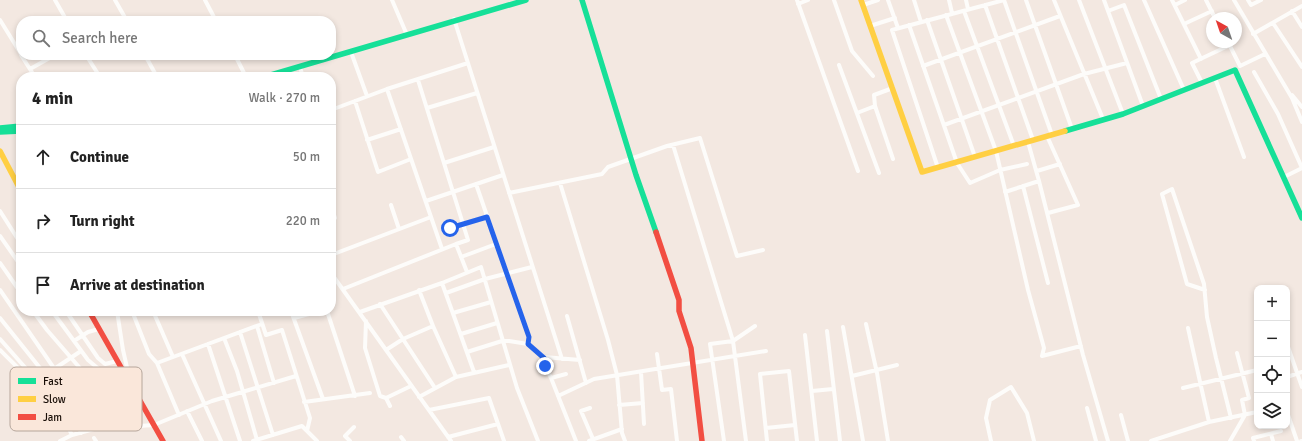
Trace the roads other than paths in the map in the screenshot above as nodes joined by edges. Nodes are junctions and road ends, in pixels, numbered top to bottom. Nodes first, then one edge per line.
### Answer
1 (55, 0) edge
2 (116, 0) edge
3 (205, 0) edge
4 (392, 0) edge
5 (526, 0) edge
6 (582, 0) edge
7 (808, 0) edge
8 (834, 0) edge
9 (878, 0) edge
10 (888, 0) edge
11 (914, 0) edge
12 (949, 0) edge
13 (966, 0) edge
14 (1004, 0) edge
15 (1026, 0) edge
16 (1054, 0) edge
17 (1079, 0) edge
18 (1104, 0) edge
19 (1144, 0) edge
20 (1172, 0) edge
21 (1185, 0) edge
22 (1206, 0) edge
23 (1234, 0) edge
24 (1248, 0) edge
25 (1261, 0) edge
26 (1300, 0) edge
27 (798, 2) edge
28 (862, 2) edge
29 (1302, 4) edge
30 (985, 5) junction
31 (1175, 5) junction
32 (966, 10) junction
33 (1108, 11) junction
34 (1212, 11) joint
35 (1292, 11) junction
36 (952, 13) junction
37 (946, 15) junction
38 (64, 16) edge
39 (124, 16) edge
40 (213, 16) edge
41 (1060, 16) junction
42 (895, 18) junction
43 (454, 19) junction
44 (0, 20) edge
45 (927, 20) junction
46 (921, 22) junction
47 (1273, 22) junction
48 (1184, 24) junction
49 (909, 25) junction
50 (870, 26) junction
51 (1035, 26) junction
52 (1302, 27) edge
53 (898, 28) junction
54 (1016, 32) junction
55 (1253, 34) junction
56 (406, 35) junction
57 (997, 39) junction
58 (977, 46) junction
59 (16, 47) edge
60 (1220, 48) edge
61 (1231, 48) edge
62 (351, 52) junction
63 (960, 53) junction
64 (1266, 54) junction
65 (336, 56) edge
66 (1201, 59) junction
67 (24, 60) edge
68 (46, 60) edge
69 (89, 60) edge
70 (148, 60) edge
71 (238, 60) edge
72 (324, 60) edge
73 (941, 60) junction
74 (468, 63) junction
75 (1127, 63) junction
76 (839, 65) dead end
77 (923, 66) junction
78 (300, 67) junction
79 (1302, 67) edge
80 (1105, 68) junction
81 (30, 69) junction
82 (32, 72) edge
83 (97, 72) edge
84 (154, 72) edge
85 (244, 72) edge
86 (282, 72) edge
87 (302, 72) edge
88 (1254, 72) dead end
89 (1084, 74) junction
90 (873, 76) dead end
91 (1214, 78) junction
92 (418, 80) junction
93 (1202, 83) junction
94 (1056, 84) junction
95 (892, 88) junction
96 (387, 89) junction
97 (1286, 89) junction
98 (1184, 90) junction
99 (1037, 91) junction
100 (477, 93) junction
101 (367, 96) junction
102 (1018, 98) junction
103 (1161, 99) junction
104 (355, 101) junction
105 (999, 105) junction
106 (875, 106) junction
107 (1142, 106) junction
108 (1302, 107) edge
109 (336, 108) edge
110 (427, 108) junction
111 (981, 111) junction
112 (857, 113) junction
113 (1123, 114) junction
114 (962, 118) junction
115 (1103, 120) junction
116 (1302, 122) edge
117 (944, 125) junction
118 (16, 126) edge
119 (0, 128) edge
120 (401, 129) junction
121 (1072, 129) junction
122 (16, 131) edge
123 (0, 132) edge
124 (1050, 135) junction
125 (367, 140) junction
126 (1030, 141) junction
127 (673, 145) junction
128 (1014, 146) junction
129 (494, 147) junction
130 (0, 151) edge
131 (996, 151) junction
132 (975, 157) junction
133 (1244, 157) dead end
134 (411, 159) junction
135 (631, 159) junction
136 (894, 159) dead end
137 (444, 162) junction
138 (957, 162) junction
139 (1027, 164) dead end
140 (1060, 164) junction
141 (938, 168) junction
142 (1302, 168) edge
143 (1000, 170) junction
144 (858, 171) dead end
145 (1037, 171) junction
146 (879, 173) dead end
147 (503, 175) junction
148 (1284, 177) junction
149 (16, 181) edge
150 (1039, 181) junction
151 (560, 183) junction
152 (476, 184) junction
153 (1023, 186) junction
154 (453, 192) junction
155 (1005, 192) junction
156 (509, 193) junction
157 (426, 201) junction
158 (391, 205) dead end
159 (0, 211) edge
160 (1048, 213) junction
161 (431, 217) junction
162 (487, 217) junction
163 (1302, 218) edge
164 (463, 224) junction
165 (450, 228) dead end
166 (399, 229) junction
167 (0, 236) edge
168 (16, 236) edge
169 (456, 244) junction
170 (496, 244) junction
171 (442, 250) junction
172 (763, 250) dead end
173 (336, 253) edge
174 (461, 258) junction
175 (16, 259) edge
176 (0, 263) edge
177 (532, 267) junction
178 (467, 272) junction
179 (507, 274) junction
180 (485, 279) junction
181 (336, 280) edge
182 (442, 283) junction
183 (1048, 283) dead end
184 (16, 286) edge
185 (343, 289) junction
186 (0, 290) edge
187 (419, 290) junction
188 (1205, 290) junction
189 (446, 293) junction
190 (491, 302) junction
191 (380, 304) junction
192 (360, 312) junction
193 (16, 313) edge
194 (453, 313) junction
195 (18, 316) edge
196 (37, 316) edge
197 (56, 316) edge
198 (69, 316) edge
199 (92, 316) edge
200 (118, 316) edge
201 (134, 316) edge
202 (155, 316) edge
203 (260, 316) edge
204 (301, 316) edge
205 (329, 316) edge
206 (567, 316) dead end
207 (0, 318) edge
208 (294, 318) joint
209 (366, 320) junction
210 (497, 323) junction
211 (262, 324) junction
212 (866, 324) dead end
213 (258, 326) junction
214 (433, 326) junction
215 (755, 326) dead end
216 (843, 327) dead end
217 (1188, 328) dead end
218 (99, 329) junction
219 (827, 331) dead end
220 (240, 332) junction
221 (461, 334) junction
222 (805, 335) dead end
223 (83, 336) junction
224 (224, 338) junction
225 (0, 339) edge
226 (403, 339) junction
227 (74, 341) junction
228 (502, 341) junction
229 (733, 341) junction
230 (208, 344) junction
231 (528, 344) junction
232 (1081, 346) junction
233 (0, 350) edge
234 (386, 350) junction
235 (81, 351) junction
236 (766, 351) dead end
237 (1290, 351) edge
238 (467, 352) junction
239 (1237, 353) dead end
240 (182, 354) junction
241 (657, 354) dead end
242 (735, 356) junction
243 (172, 357) junction
244 (72, 358) junction
245 (544, 358) junction
246 (562, 359) junction
247 (580, 360) junction
248 (713, 360) junction
249 (117, 361) junction
250 (157, 363) junction
251 (693, 364) junction
252 (509, 365) junction
253 (897, 365) dead end
254 (16, 367) edge
255 (25, 367) edge
256 (39, 367) edge
257 (53, 367) edge
258 (57, 367) edge
259 (80, 367) edge
260 (96, 367) edge
261 (120, 367) edge
262 (127, 367) edge
263 (659, 369) junction
264 (876, 370) junction
265 (1254, 371) edge
266 (474, 372) junction
267 (641, 372) junction
268 (1300, 373) edge
269 (566, 374) dead end
270 (1243, 374) junction
271 (617, 375) junction
272 (296, 376) junction
273 (852, 376) junction
274 (1290, 376) edge
275 (456, 377) junction
276 (551, 378) junction
277 (1221, 379) junction
278 (274, 383) junction
279 (586, 383) junction
280 (1200, 384) junction
281 (411, 386) junction
282 (1302, 387) edge
283 (258, 388) junction
284 (435, 388) junction
285 (1183, 388) dead end
286 (833, 389) junction
287 (812, 391) junction
288 (242, 392) junction
289 (370, 393) dead end
290 (355, 396) junction
291 (558, 396) junction
292 (227, 397) junction
293 (419, 397) junction
294 (386, 398) junction
295 (323, 399) junction
296 (304, 402) junction
297 (142, 404) edge
298 (205, 404) junction
299 (643, 404) junction
300 (619, 405) junction
301 (390, 406) dead end
302 (590, 408) dead end
303 (1087, 408) dead end
304 (428, 410) junction
305 (187, 412) junction
306 (1254, 413) edge
307 (179, 415) junction
308 (1121, 415) dead end
309 (1245, 415) junction
310 (1231, 418) junction
311 (1290, 421) edge
312 (1209, 422) junction
313 (498, 424) junction
314 (644, 424) dead end
315 (154, 425) junction
316 (795, 425) junction
317 (142, 426) edge
318 (354, 427) dead end
319 (622, 428) junction
320 (766, 428) junction
321 (70, 431) edge
322 (88, 431) edge
323 (307, 431) junction
324 (1281, 431) dead end
325 (81, 433) joint
326 (1271, 434) junction
327 (72, 435) junction
328 (273, 435) junction
329 (450, 439) edge
330 (255, 440) edge
331 (591, 440) edge
332 (60, 441) edge
333 (163, 441) edge
334 (202, 441) edge
335 (221, 441) edge
336 (240, 441) edge
337 (317, 441) edge
338 (350, 441) edge
339 (504, 441) edge
340 (538, 441) edge
341 (576, 441) edge
342 (625, 441) edge
343 (677, 441) edge
344 (702, 441) edge
345 (724, 441) edge
346 (746, 441) edge
347 (767, 441) edge
348 (797, 441) edge
349 (817, 441) edge
350 (840, 441) edge
351 (863, 441) edge
352 (888, 441) edge
353 (991, 441) edge
354 (1034, 441) edge
355 (1096, 441) edge
356 (1108, 441) edge
357 (1128, 441) edge
358 (1150, 441) edge
359 (1230, 441) edge
360 (1254, 441) edge
361 (1273, 441) edge
362 (1297, 441) edge

1 - 38 street
2 - 39 street
3 - 40 street
4 - 56 street
5 - 43 street
6 - 135 street
7 - 27 street
8 - 90 street
9 - 28 street
10 - 42 street
11 - 46 street
12 - 36 street
13 - 32 street
14 - 30 street
14 - 54 street
15 - 51 street
16 - 41 street
17 - 80 street
18 - 33 street
19 - 98 street
20 - 31 street
21 - 31 street
22 - 34 street
23 - 55 street
24 - 25 street
26 - 29 street
27 - 144 street
28 - 50 street
29 - 35 street
30 - 32 street
30 - 57 street
31 - 48 street
32 - 36 street
32 - 58 street
33 - 75 street
33 - 103 street
34 - 48 street
35 - 47 street
35 - 52 street
36 - 37 street
37 - 45 street
37 - 63 street
41 - 51 street
41 - 89 street
42 - 50 street
42 - 53 street
43 - 56 street
43 - 74 street
44 - 59 street
45 - 46 street
45 - 73 street
46 - 49 street
47 - 55 street
47 - 79 street
48 - 66 street
49 - 53 street
49 - 77 street
50 - 95 street
51 - 54 street
51 - 94 street
53 - 141 street
54 - 57 street
54 - 99 street
55 - 64 street
56 - 62 street
57 - 58 street
57 - 102 street
58 - 63 street
58 - 105 street
60 - 66 street
61 - 64 street
62 - 65 street
62 - 101 street
63 - 73 street
63 - 111 street
64 - 97 street
66 - 93 street
67 - 81 street
68 - 81 street
69 - 83 street
70 - 84 street
71 - 85 street
72 - 78 street
73 - 77 street
73 - 114 street
74 - 92 street
74 - 100 street
75 - 80 street
75 - 107 street
76 - 112 street
77 - 117 street
78 - 86 street
78 - 87 street
80 - 89 street
80 - 113 street
81 - 82 street
88 - 142 street
89 - 94 street
89 - 115 street
91 - 93 street
91 - 133 street
91 - 148 street
92 - 96 street
92 - 110 street
93 - 98 street
94 - 99 street
94 - 121 street
95 - 106 street
95 - 141 street
96 - 101 street
96 - 120 street
97 - 108 street
97 - 116 street
98 - 103 street
99 - 102 street
99 - 124 street
100 - 110 street
100 - 129 street
101 - 104 street
102 - 105 street
102 - 126 street
103 - 107 street
104 - 109 street
104 - 125 street
105 - 111 street
105 - 128 street
106 - 112 street
106 - 136 street
107 - 113 street
110 - 137 street
111 - 114 street
111 - 131 street
112 - 146 street
113 - 115 street
114 - 117 street
114 - 132 street
115 - 121 street
117 - 138 street
118 - 119 street
120 - 125 street
120 - 134 street
121 - 124 street
122 - 123 street
124 - 126 street
124 - 140 street
125 - 134 street
126 - 128 street
126 - 145 street
127 - 135 street
127 - 172 street
127 - 229 street
128 - 131 street
129 - 137 street
129 - 147 street
130 - 149 street
131 - 132 street
131 - 143 street
132 - 138 street
134 - 157 street
135 - 151 street
135 - 251 street
137 - 154 street
138 - 141 street
138 - 143 street
139 - 143 street
140 - 145 street
140 - 160 street
142 - 148 street
143 - 155 street
145 - 150 street
147 - 152 street
147 - 156 street
148 - 163 street
150 - 153 street
150 - 160 street
151 - 156 street
151 - 271 street
152 - 154 street
152 - 162 street
153 - 155 street
153 - 183 street
154 - 157 street
154 - 164 street
155 - 232 street
156 - 177 street
157 - 161 street
158 - 166 street
159 - 168 street
160 - 232 street
161 - 166 street
161 - 171 street
162 - 164 street
162 - 170 street
164 - 165 street
164 - 169 street
166 - 173 street
167 - 175 street
169 - 171 street
169 - 174 street
170 - 174 street
170 - 179 street
171 - 185 street
174 - 178 street
176 - 184 street
177 - 179 street
177 - 246 street
178 - 180 street
178 - 182 street
179 - 180 street
179 - 231 street
180 - 189 street
180 - 190 street
181 - 185 street
182 - 187 street
182 - 189 street
185 - 192 street
186 - 193 street
187 - 191 street
187 - 214 street
188 - 188 street
188 - 277 street
189 - 194 street
190 - 194 street
190 - 210 street
191 - 192 street
191 - 226 street
192 - 209 street
194 - 221 street
195 - 257 street
196 - 244 street
197 - 227 street
198 - 223 street
199 - 218 street
200 - 262 street
201 - 250 street
202 - 243 street
203 - 211 street
204 - 208 street
205 - 290 street
206 - 247 street
207 - 256 street
208 - 295 street
209 - 234 street
209 - 294 street
210 - 221 street
210 - 228 street
211 - 213 street
211 - 272 street
212 - 264 street
213 - 220 street
213 - 278 street
214 - 226 street
214 - 275 street
215 - 229 street
216 - 273 street
217 - 280 street
218 - 223 street
218 - 249 street
219 - 286 street
220 - 224 street
220 - 283 street
221 - 238 street
222 - 287 street
223 - 227 street
223 - 249 street
224 - 230 street
224 - 288 street
225 - 255 street
226 - 234 street
226 - 284 street
227 - 235 street
228 - 231 street
228 - 238 street
228 - 252 street
229 - 242 street
229 - 248 street
230 - 240 street
230 - 292 street
231 - 245 street
232 - 356 street
233 - 254 street
234 - 281 street
235 - 244 street
235 - 260 street
236 - 242 street
237 - 268 street
238 - 266 street
239 - 270 street
240 - 243 street
240 - 298 street
241 - 263 street
242 - 248 street
242 - 346 street
243 - 250 street
244 - 258 street
244 - 259 street
245 - 246 street
245 - 276 street
246 - 247 street
247 - 279 street
248 - 251 street
248 - 345 street
249 - 261 street
250 - 307 street
251 - 263 street
251 - 344 street
252 - 266 street
252 - 340 street
253 - 264 street
263 - 267 street
263 - 343 street
264 - 273 street
264 - 352 street
265 - 270 street
266 - 275 street
267 - 271 street
267 - 299 street
268 - 274 street
268 - 282 street
269 - 276 street
270 - 277 street
270 - 309 street
271 - 279 street
271 - 300 street
272 - 278 street
272 - 296 street
273 - 351 street
275 - 284 street
276 - 291 street
277 - 280 street
277 - 310 street
278 - 283 street
279 - 291 street
280 - 285 street
280 - 312 street
281 - 293 street
281 - 294 street
283 - 288 street
283 - 328 street
284 - 293 street
286 - 287 street
286 - 350 street
287 - 349 street
288 - 292 street
288 - 330 street
289 - 290 street
290 - 295 street
291 - 341 street
292 - 298 street
292 - 336 street
293 - 304 street
294 - 301 street
295 - 296 street
296 - 323 street
297 - 315 street
298 - 305 street
298 - 335 street
299 - 300 street
299 - 314 street
300 - 319 street
302 - 331 street
303 - 355 street
304 - 313 street
304 - 329 street
305 - 307 street
305 - 334 street
306 - 309 street
307 - 315 street
308 - 357 street
309 - 310 street
309 - 359 street
310 - 312 street
311 - 362 street
312 - 358 street
313 - 329 street
313 - 339 street
315 - 317 street
315 - 333 street
316 - 320 street
316 - 320 street
316 - 348 street
318 - 338 street
319 - 331 street
319 - 342 street
320 - 347 street
321 - 327 street
322 - 325 street
323 - 328 street
323 - 337 street
324 - 326 street
325 - 327 street
326 - 360 street
326 - 361 street
327 - 332 street
328 - 330 street
353 - 354 street

